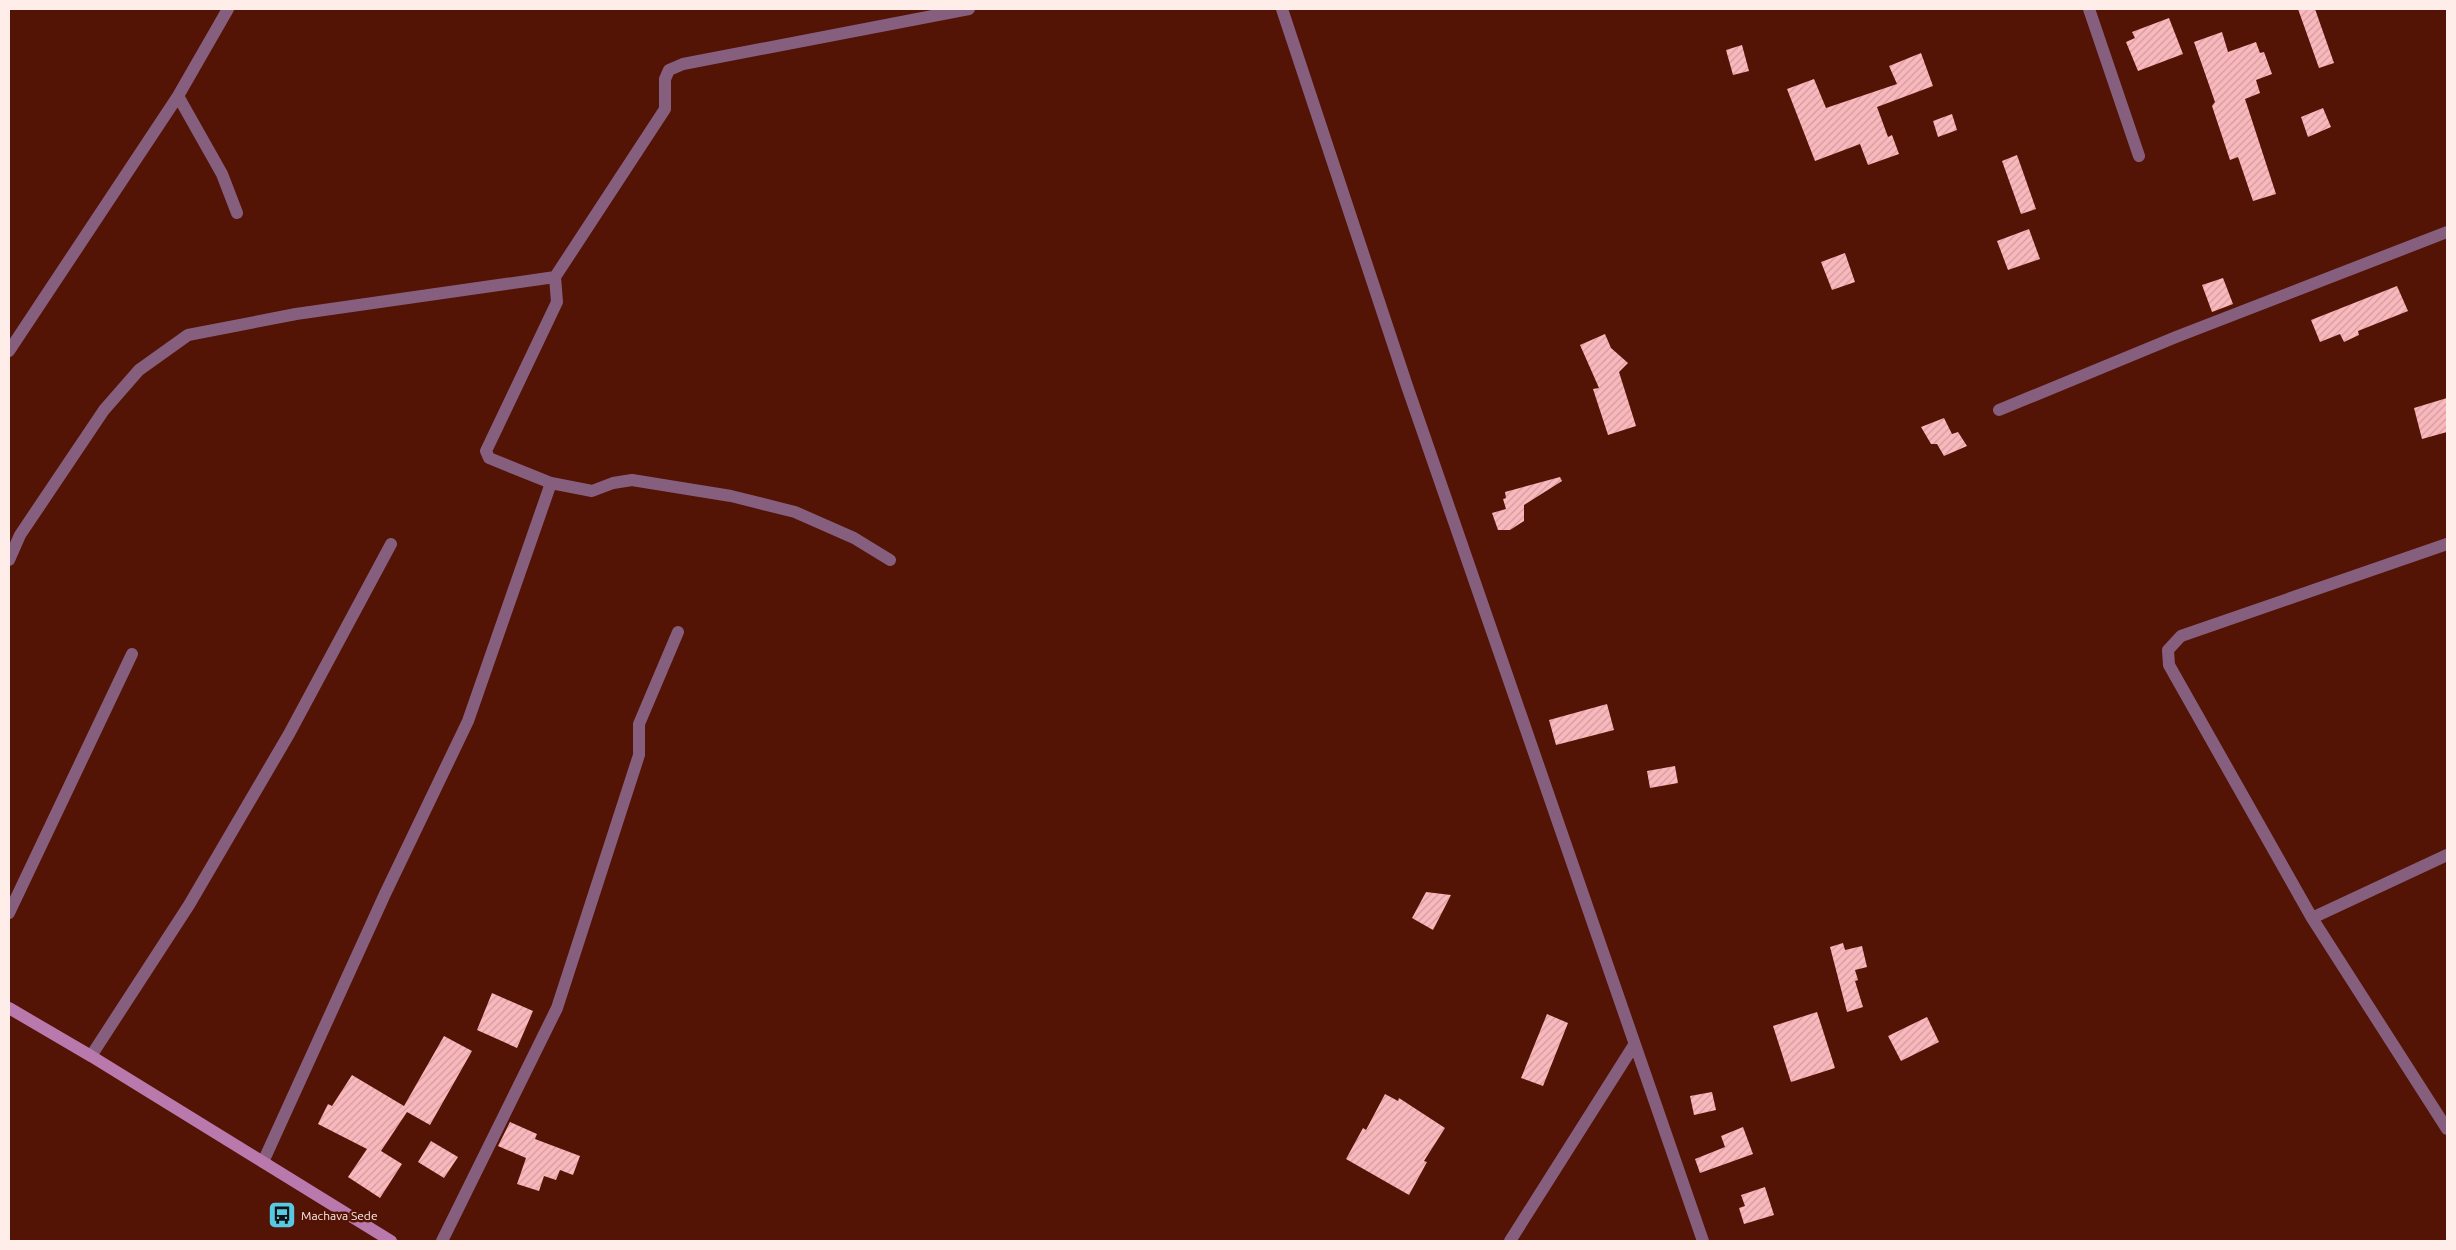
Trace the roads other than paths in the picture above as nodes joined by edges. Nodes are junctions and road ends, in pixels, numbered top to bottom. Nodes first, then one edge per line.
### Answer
1 (228, 9) edge
2 (969, 9) edge
3 (1282, 9) edge
4 (2089, 9) edge
5 (930, 12) edge
6 (178, 96) junction
7 (2139, 156) dead end
8 (237, 213) dead end
9 (2447, 232) edge
10 (555, 277) junction
11 (9, 351) edge
12 (1999, 410) dead end
13 (552, 483) junction
14 (392, 544) dead end
15 (2447, 544) edge
16 (9, 560) edge
17 (890, 560) dead end
18 (678, 632) dead end
19 (132, 654) dead end
20 (2447, 855) edge
21 (9, 913) edge
22 (2312, 918) junction
23 (9, 1008) edge
24 (1634, 1046) junction
25 (91, 1056) junction
26 (2447, 1129) edge
27 (263, 1162) junction
28 (391, 1241) edge
29 (442, 1241) edge
30 (1510, 1241) edge
31 (1703, 1241) edge

1 - 6 street
2 - 5 street
3 - 24 street
4 - 7 street
5 - 10 street
6 - 8 street
6 - 11 street
9 - 12 street
10 - 13 street
10 - 16 street
13 - 17 street
13 - 27 street
14 - 25 street
15 - 22 street
18 - 29 street
19 - 21 street
20 - 22 street
22 - 26 street
23 - 25 main road
24 - 30 street
24 - 31 street
25 - 27 main road
27 - 28 main road

